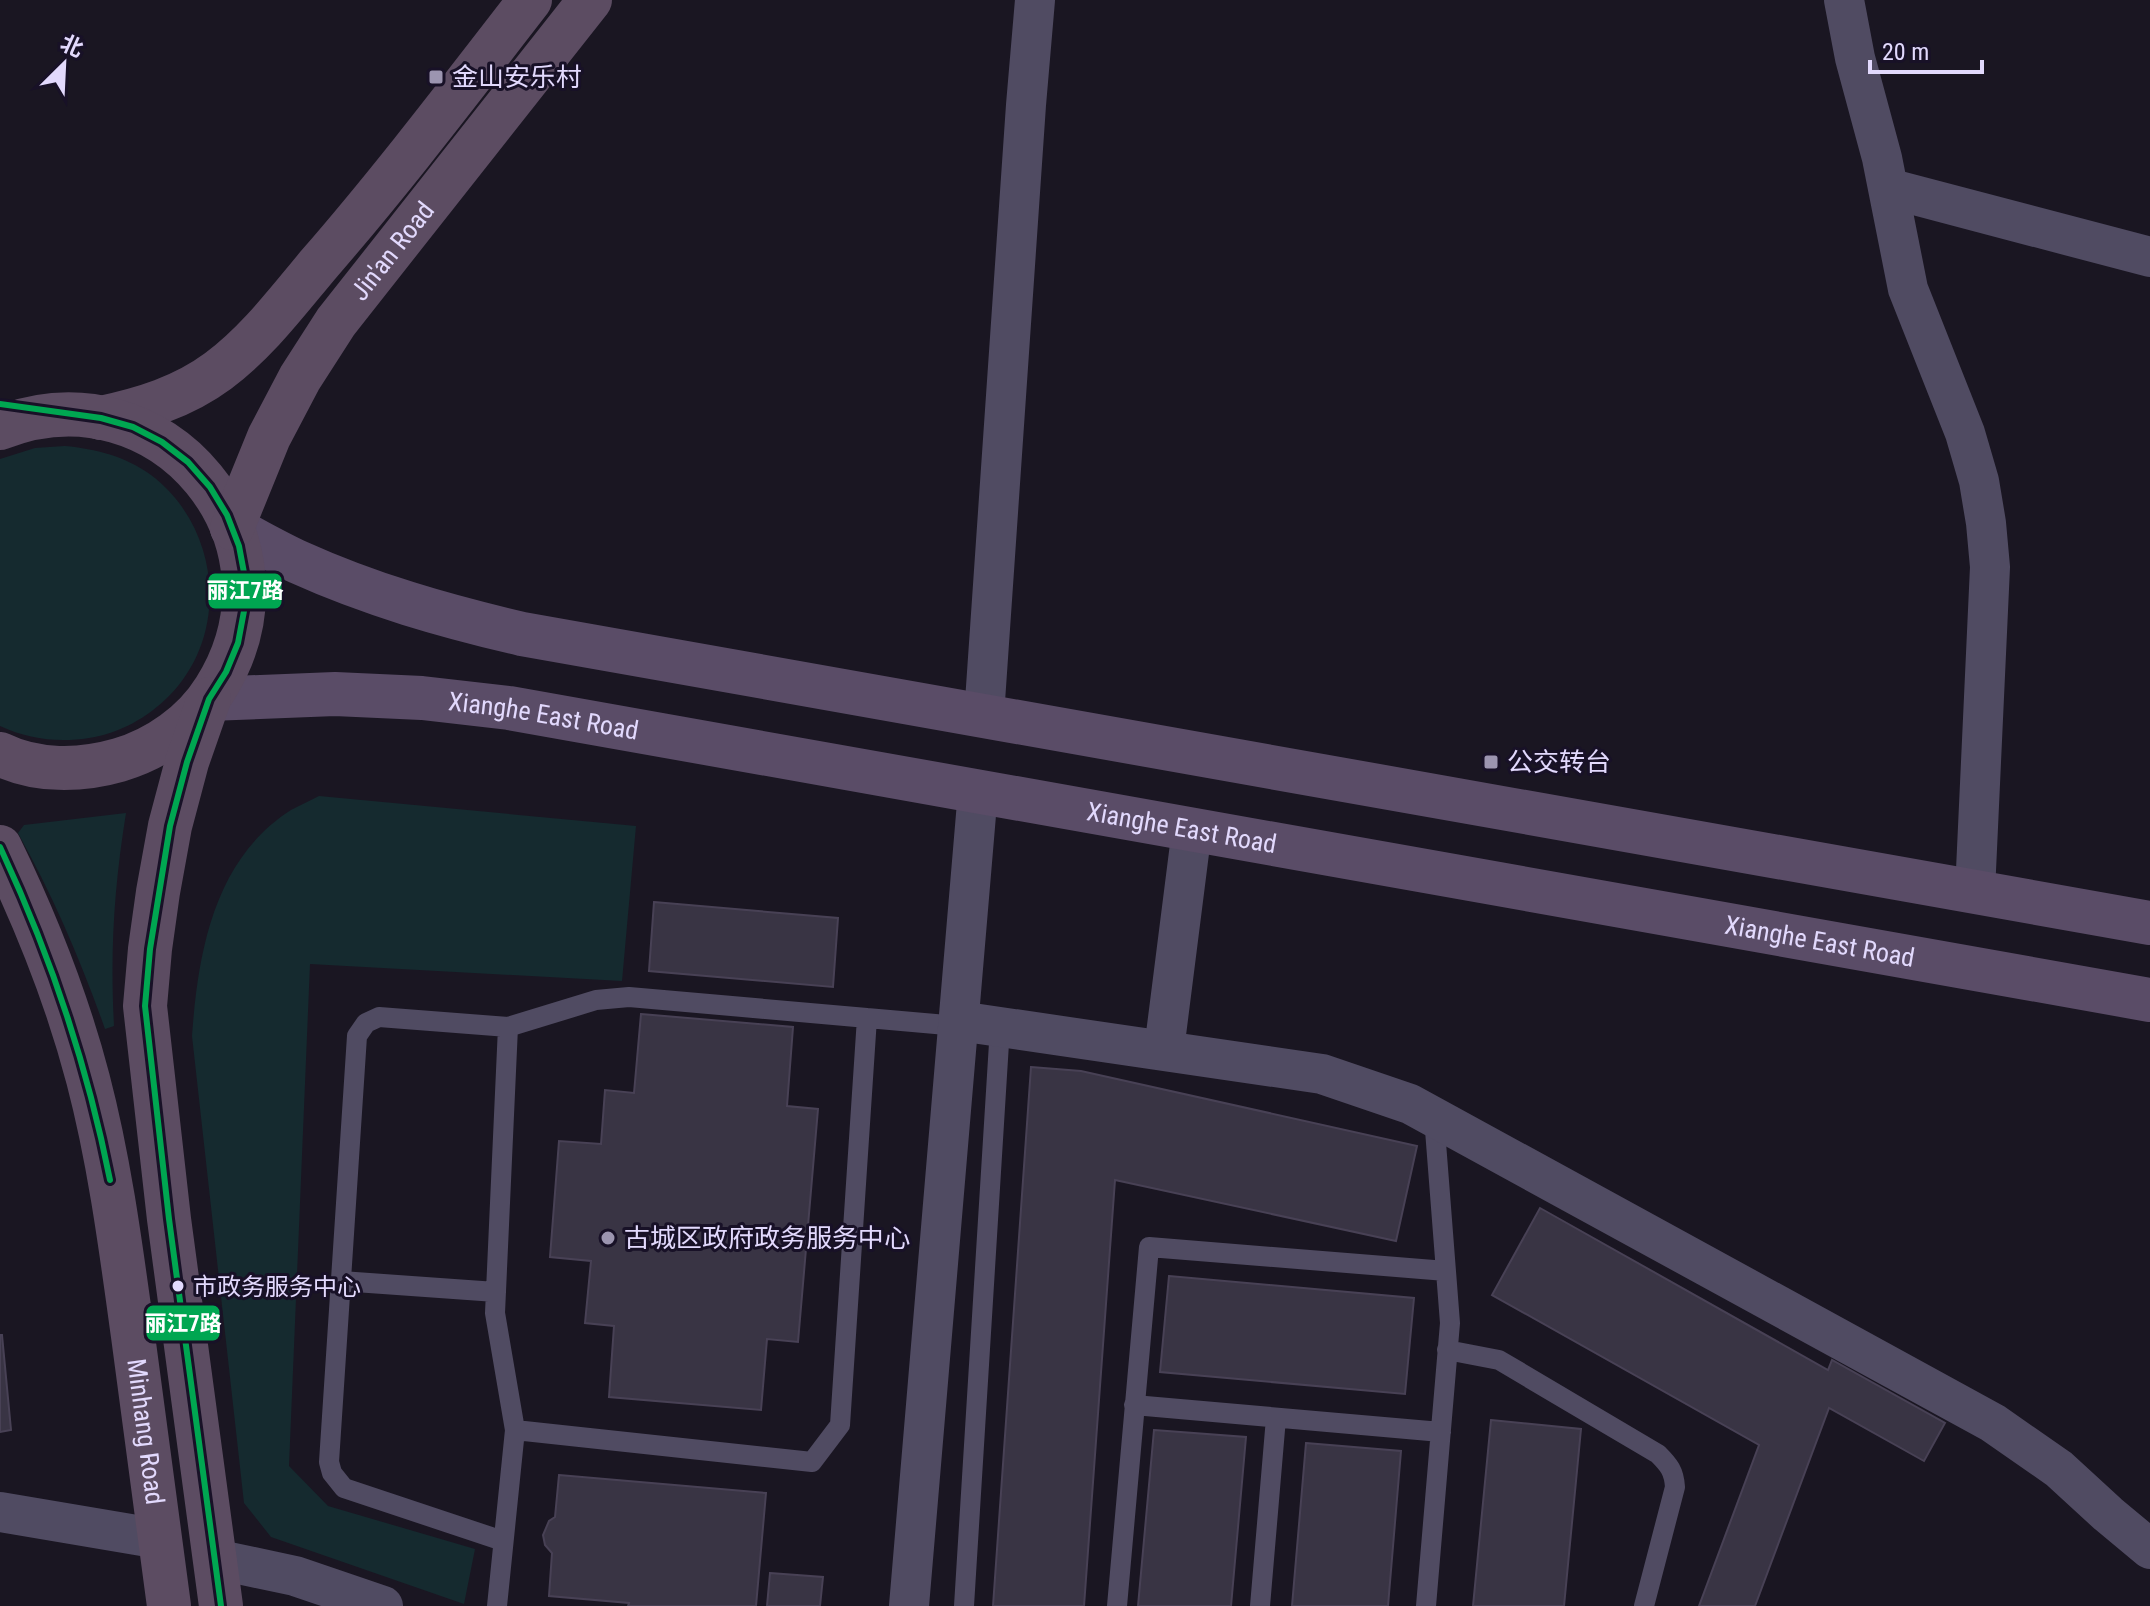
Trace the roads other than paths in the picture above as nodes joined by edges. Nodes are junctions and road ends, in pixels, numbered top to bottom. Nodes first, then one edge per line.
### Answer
1 (530, 0) edge
2 (590, 0) edge
3 (1035, 0) edge
4 (1844, 0) edge
5 (1888, 188) junction
6 (2150, 257) edge
7 (0, 404) edge
8 (84, 416) junction
9 (0, 428) edge
10 (232, 528) junction
11 (209, 699) junction
12 (984, 716) junction
13 (0, 754) edge
14 (978, 791) junction
15 (1192, 829) junction
16 (0, 847) edge
17 (1975, 892) junction
18 (2150, 923) edge
19 (2150, 1000) edge
20 (867, 1018) junction
21 (959, 1023) junction
22 (508, 1027) junction
23 (1000, 1027) junction
24 (1164, 1050) junction
25 (1434, 1117) junction
26 (1446, 1271) junction
27 (341, 1281) junction
28 (496, 1292) junction
29 (1447, 1350) junction
30 (1134, 1405) junction
31 (1276, 1418) junction
32 (515, 1430) junction
33 (1441, 1432) junction
34 (0, 1512) edge
35 (160, 1539) junction
36 (503, 1541) junction
37 (2150, 1549) edge
38 (215, 1559) junction
39 (169, 1606) edge
40 (221, 1606) edge
41 (383, 1606) edge
42 (497, 1606) edge
43 (909, 1606) edge
44 (964, 1606) edge
45 (1117, 1606) edge
46 (1260, 1606) edge
47 (1426, 1606) edge
48 (1644, 1606) edge

1 - 8 highway, Jin'an Road
2 - 10 highway, Jin'an Road
3 - 12 street
4 - 5 street
5 - 6 street
5 - 17 street
7 - 8 highway
8 - 9 highway, Jin'an Road
8 - 10 highway
10 - 11 highway
10 - 12 main road
11 - 13 highway
11 - 14 main road, Xianghe East Road
11 - 38 highway, Minhang Road
12 - 17 main road
14 - 15 main road, Xianghe East Road
14 - 21 street
15 - 19 main road, Xianghe East Road
15 - 24 street
16 - 35 highway, Minhang Road
17 - 18 main road
20 - 21 lane
20 - 22 lane
20 - 32 lane
21 - 23 street
21 - 43 street
22 - 27 lane
22 - 28 lane
23 - 24 street
23 - 44 lane
24 - 25 street
25 - 26 lane
25 - 37 street
26 - 29 lane
26 - 30 lane
27 - 28 lane
27 - 36 lane
28 - 32 lane
29 - 33 lane
29 - 48 lane
30 - 31 lane
30 - 45 lane
31 - 33 lane
31 - 46 lane
32 - 36 lane
33 - 47 lane
34 - 35 street
35 - 39 highway, Minhang Road
36 - 42 lane
38 - 40 highway, Minhang Road
38 - 41 street

